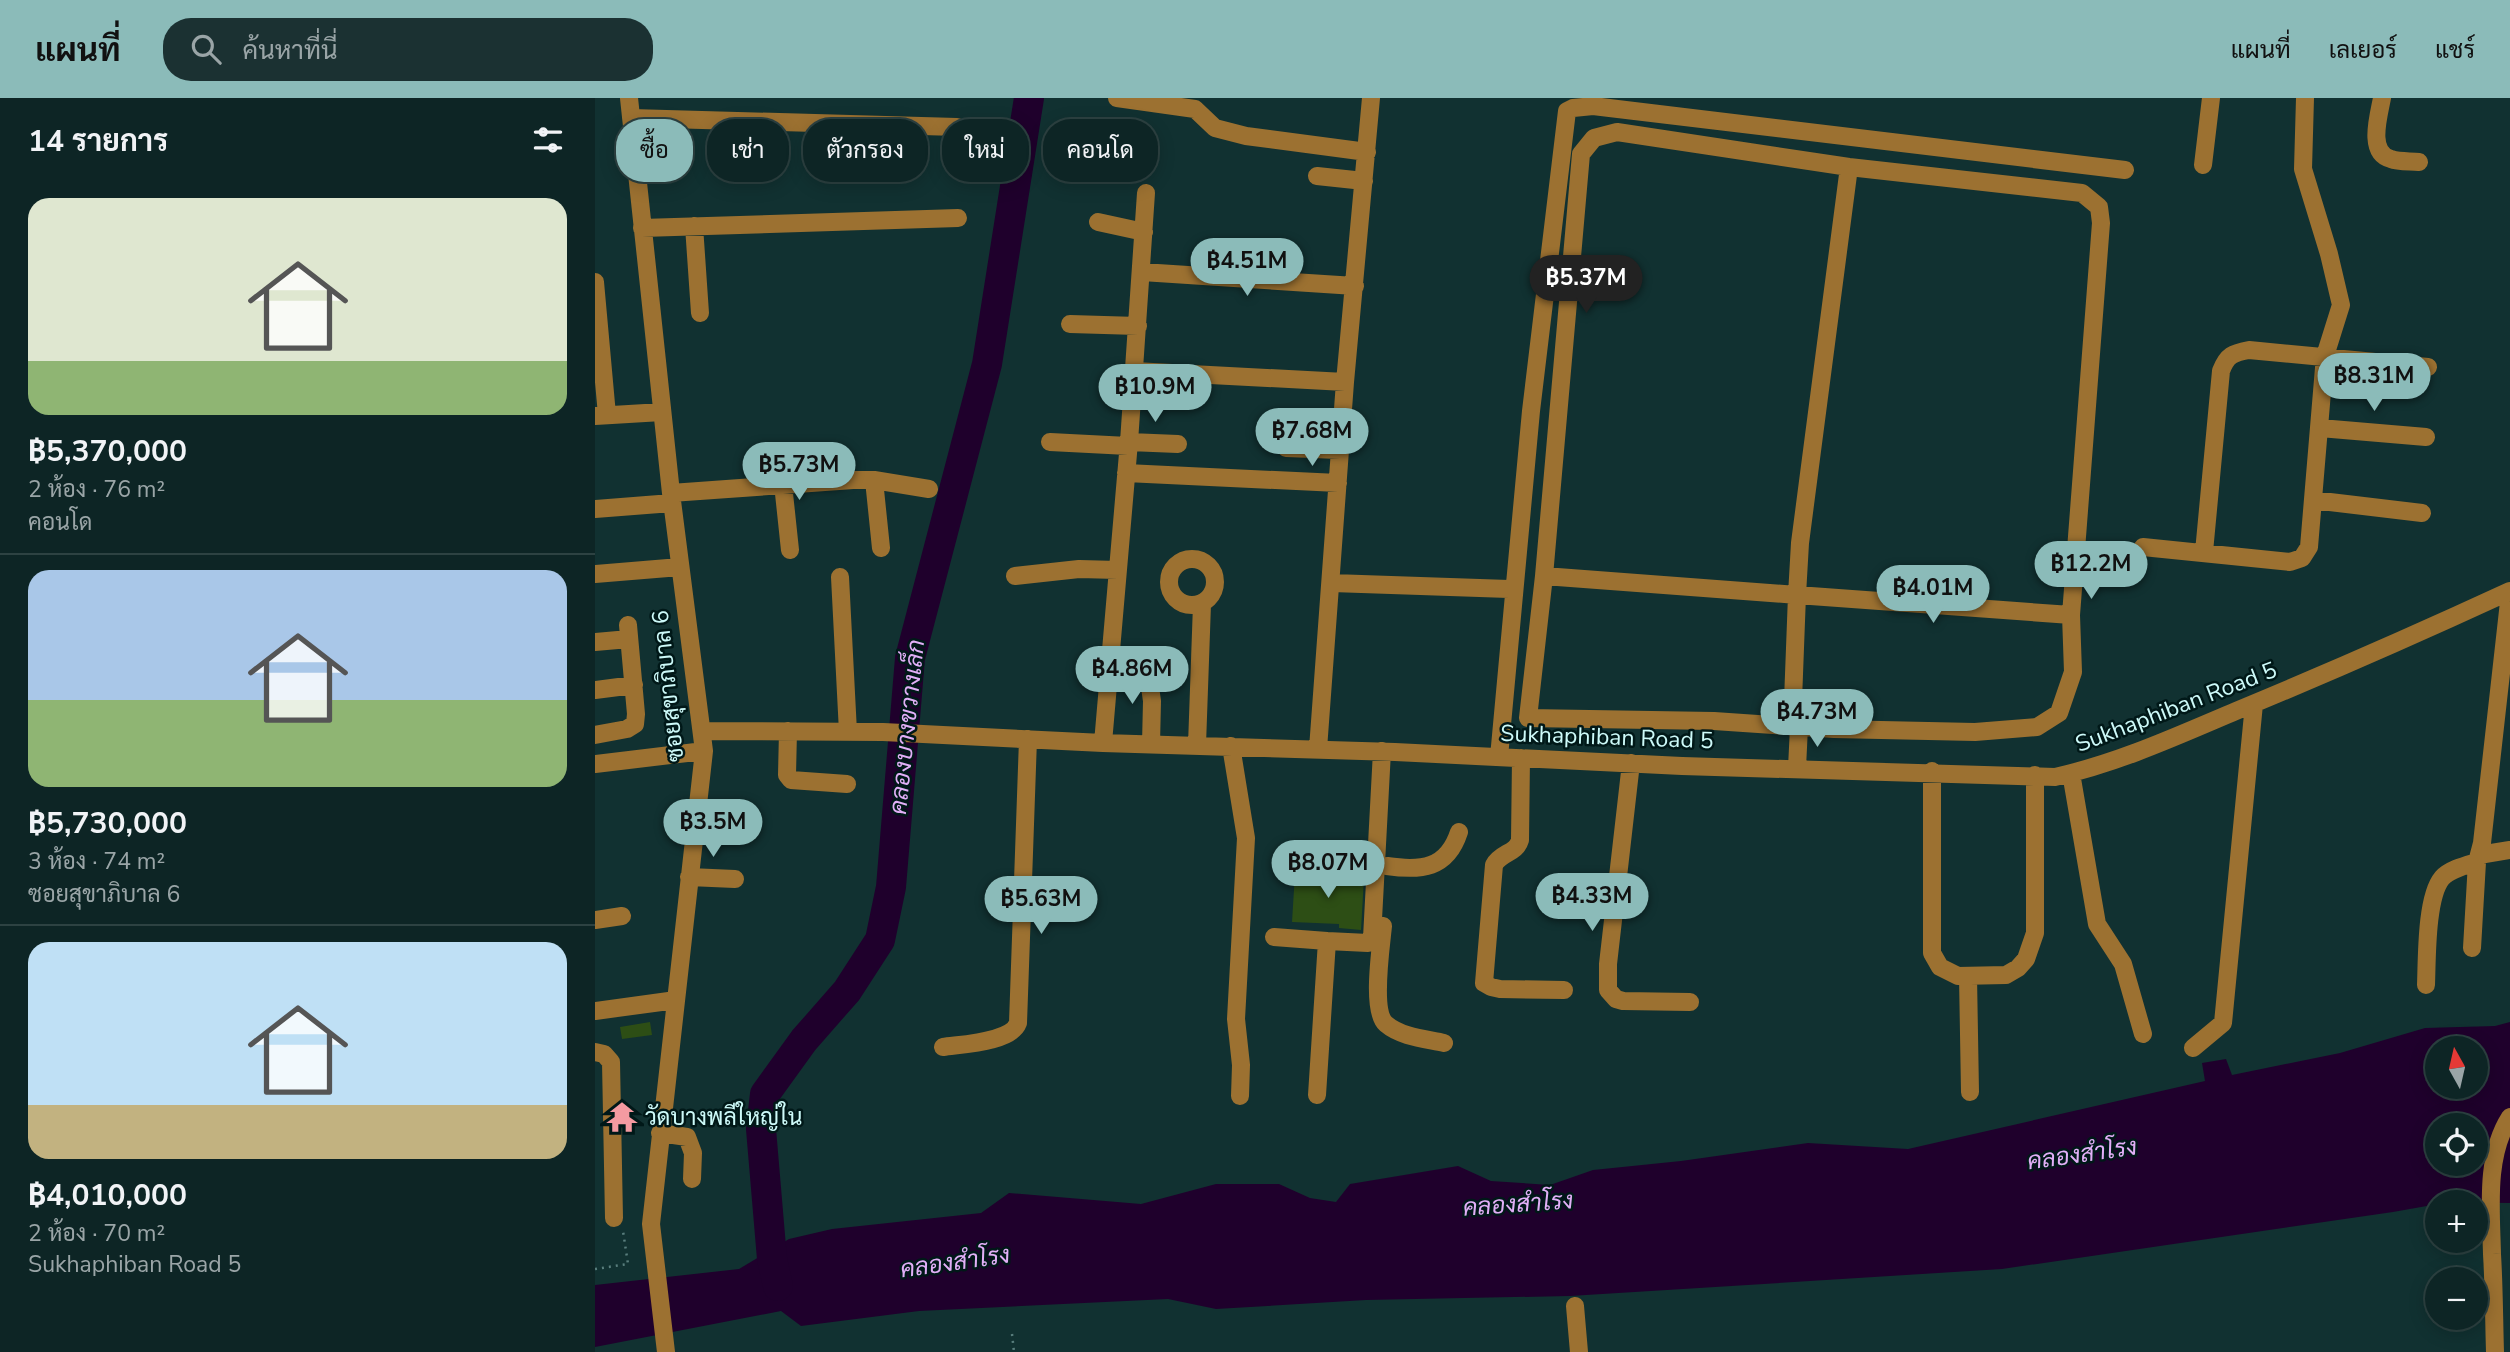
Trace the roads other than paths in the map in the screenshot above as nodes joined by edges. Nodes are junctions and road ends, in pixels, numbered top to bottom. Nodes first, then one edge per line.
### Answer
1 (629, 98) edge
2 (1117, 98) edge
3 (1371, 98) edge
4 (2211, 98) edge
5 (2305, 98) edge
6 (2382, 98) edge
7 (1618, 103) edge
8 (631, 118) junction
9 (942, 127) edge
10 (1367, 152) junction
11 (2419, 162) dead end
12 (2203, 165) dead end
13 (1849, 167) junction
14 (2125, 170) dead end
15 (1317, 176) dead end
16 (1364, 181) junction
17 (1146, 193) dead end
18 (958, 218) dead end
19 (1098, 222) dead end
20 (694, 226) junction
21 (642, 228) junction
22 (1144, 232) junction
23 (1142, 272) junction
24 (595, 282) edge
25 (1355, 286) junction
26 (700, 313) dead end
27 (1070, 324) dead end
28 (1137, 326) junction
29 (2325, 356) junction
30 (2428, 367) dead end
31 (1134, 371) junction
32 (1345, 382) junction
33 (662, 412) junction
34 (601, 415) edge
35 (2320, 428) junction
36 (2426, 437) dead end
37 (1050, 442) dead end
38 (1128, 444) junction
39 (1178, 444) dead end
40 (1286, 448) dead end
41 (1340, 450) junction
42 (1126, 473) junction
43 (874, 480) junction
44 (1338, 483) junction
45 (783, 484) junction
46 (929, 489) dead end
47 (672, 498) junction
48 (2313, 500) junction
49 (595, 509) edge
50 (2422, 513) dead end
51 (2143, 547) dead end
52 (881, 548) dead end
53 (790, 550) dead end
54 (2204, 552) junction
55 (680, 567) junction
56 (1118, 570) junction
57 (595, 574) edge
58 (1016, 576) dead end
59 (1544, 576) junction
60 (840, 577) dead end
61 (1332, 583) junction
62 (1509, 589) dead end
63 (2510, 592) edge
64 (1797, 595) junction
65 (1202, 604) dead end
66 (2071, 615) junction
67 (595, 642) edge
68 (1147, 666) dead end
69 (633, 685) junction
70 (595, 690) edge
71 (2254, 704) junction
72 (1796, 727) junction
73 (702, 731) junction
74 (788, 731) junction
75 (848, 732) junction
76 (595, 735) edge
77 (1028, 739) junction
78 (1103, 743) junction
79 (1151, 744) junction
80 (1197, 745) junction
81 (1231, 746) junction
82 (1318, 749) junction
83 (704, 751) junction
84 (1389, 752) junction
85 (1499, 757) junction
86 (1521, 758) junction
87 (1631, 763) junction
88 (595, 764) edge
89 (2491, 764) junction
90 (2510, 765) edge
91 (1797, 768) junction
92 (1932, 771) junction
93 (2071, 773) junction
94 (2035, 775) junction
95 (847, 784) dead end
96 (1459, 832) dead end
97 (2510, 850) edge
98 (2478, 859) junction
99 (1387, 866) junction
100 (689, 877) junction
101 (735, 879) dead end
102 (622, 916) dead end
103 (595, 920) edge
104 (1274, 937) dead end
105 (1327, 941) junction
106 (2472, 948) dead end
107 (1968, 976) junction
108 (2426, 985) dead end
109 (1564, 990) dead end
110 (676, 1000) junction
111 (1690, 1002) dead end
112 (595, 1012) edge
113 (2143, 1034) dead end
114 (1444, 1043) dead end
115 (943, 1047) dead end
116 (2193, 1048) dead end
117 (595, 1052) edge
118 (1970, 1092) dead end
119 (1317, 1095) dead end
120 (1240, 1096) dead end
121 (2510, 1117) edge
122 (660, 1133) junction
123 (692, 1180) dead end
124 (618, 1220) road end
125 (1575, 1306) dead end
126 (666, 1352) edge
127 (1579, 1352) edge
128 (2495, 1352) edge

1 - 8 street, ซอยสุขาภิบาล 6
2 - 10 street
3 - 10 street
4 - 12 street
5 - 29 street
6 - 11 street
7 - 14 street
7 - 85 street
8 - 9 street
8 - 21 street, ซอยสุขาภิบาล 6
10 - 16 street
13 - 59 street
13 - 64 street
13 - 66 street
15 - 16 street
16 - 25 street
17 - 22 street
18 - 20 street
19 - 22 street
20 - 21 street
20 - 26 street
21 - 33 street, ซอยสุขาภิบาล 6
22 - 23 street
23 - 25 street
23 - 28 street
24 - 34 street
25 - 32 street
27 - 28 street
28 - 31 street
29 - 30 street
29 - 35 street
29 - 54 street
31 - 32 street
31 - 38 street
32 - 41 street
33 - 34 street
33 - 47 street, ซอยสุขาภิบาล 6
35 - 36 street
35 - 48 street
37 - 38 street
38 - 39 street
38 - 42 street
40 - 41 street
41 - 44 street
42 - 44 street
42 - 56 street
43 - 45 street
43 - 46 street
43 - 52 street
44 - 61 street
45 - 47 street
45 - 53 street
47 - 49 street
47 - 55 street, ซอยสุขาภิบาล 6
48 - 50 street
48 - 54 street
51 - 54 street
55 - 57 street
55 - 73 street, ซอยสุขาภิบาล 6
56 - 58 street
56 - 78 street
59 - 64 street
59 - 72 street
60 - 75 street
61 - 62 street
61 - 82 street
63 - 71 street, Sukhaphiban Road 5
63 - 89 street
64 - 66 street
64 - 72 street
65 - 80 street
66 - 72 street
67 - 69 street
68 - 79 street
69 - 70 street
69 - 76 street
71 - 93 street, Sukhaphiban Road 5
71 - 116 street
72 - 91 street
73 - 74 street, Sukhaphiban Road 5
73 - 83 street, ซอยสุขาภิบาล 6
74 - 75 street, Sukhaphiban Road 5
74 - 95 street
75 - 77 street, Sukhaphiban Road 5
77 - 78 street, Sukhaphiban Road 5
77 - 115 street
78 - 79 street, Sukhaphiban Road 5
79 - 80 street, Sukhaphiban Road 5
80 - 81 street, Sukhaphiban Road 5
81 - 82 street, Sukhaphiban Road 5
81 - 120 street
82 - 84 street, Sukhaphiban Road 5
83 - 88 street
83 - 100 street, ซอยสุขาภิบาล 6
84 - 85 street, Sukhaphiban Road 5
84 - 99 street
84 - 105 street
85 - 86 street, Sukhaphiban Road 5
86 - 87 street, Sukhaphiban Road 5
86 - 109 street
87 - 91 street, Sukhaphiban Road 5
87 - 111 street
89 - 90 street
89 - 98 street
91 - 92 street, Sukhaphiban Road 5
92 - 94 street, Sukhaphiban Road 5
92 - 107 street
93 - 94 street, Sukhaphiban Road 5
93 - 113 street
94 - 107 street
96 - 99 street
97 - 98 street
98 - 106 street
98 - 108 street
99 - 114 street
100 - 101 street
100 - 110 street, ซอยสุขาภิบาล 6
102 - 103 street
104 - 105 street
105 - 119 street
107 - 118 street
110 - 112 street
110 - 122 street, ซอยสุขาภิบาล 6
117 - 124 street
121 - 128 street
122 - 123 street
122 - 126 street, ซอยสุขาภิบาล 6
125 - 127 street

